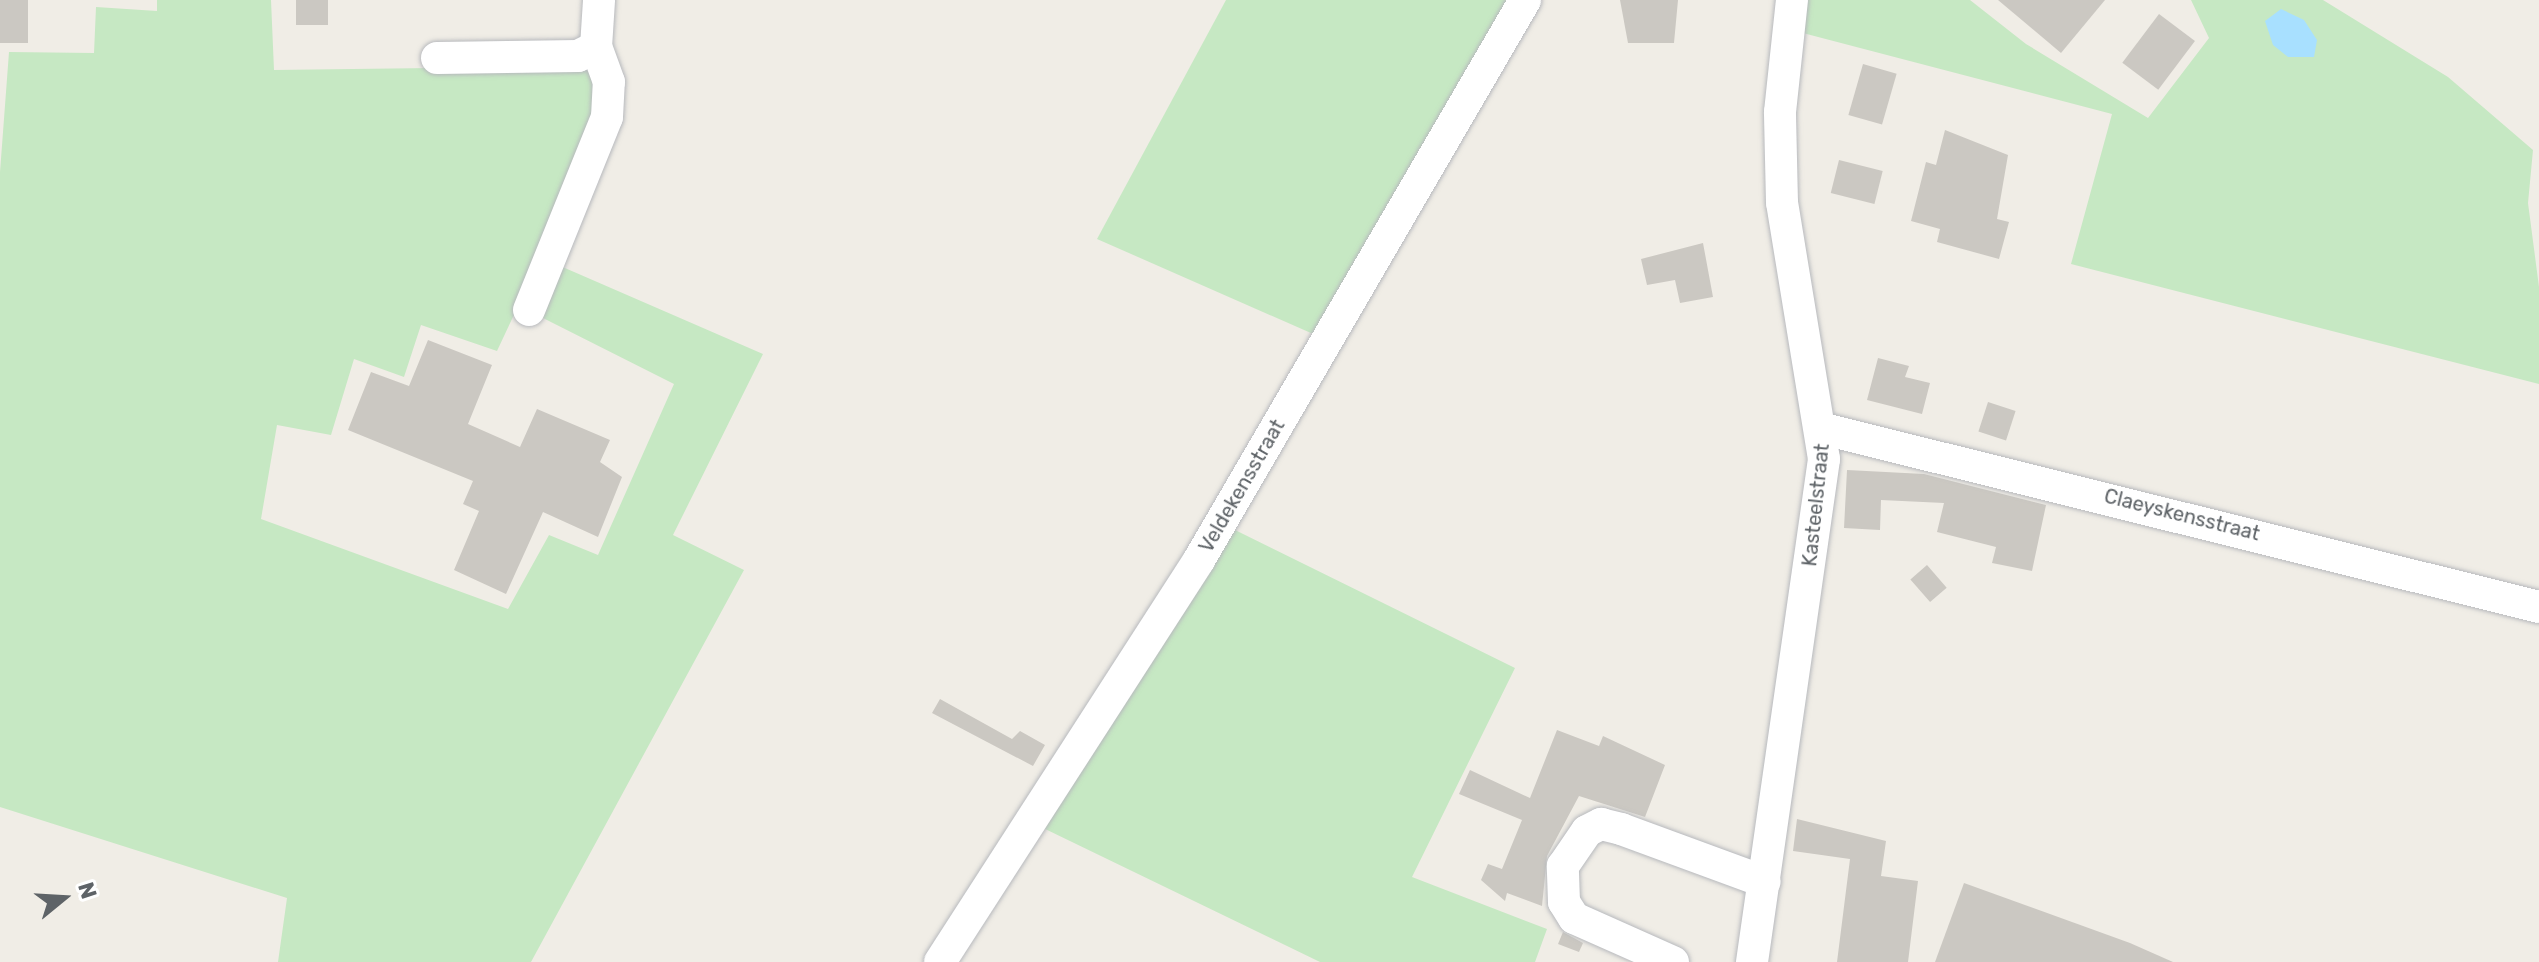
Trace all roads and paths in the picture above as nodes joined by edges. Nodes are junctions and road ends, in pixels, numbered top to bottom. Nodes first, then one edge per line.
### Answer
1 (599, 0) edge
2 (1525, 0) edge
3 (1792, 0) edge
4 (596, 47) junction
5 (437, 58) dead end
6 (529, 310) dead end
7 (1824, 429) junction
8 (2539, 607) edge
9 (1765, 882) junction
10 (940, 962) edge
11 (1673, 962) edge
12 (1752, 962) edge

1 - 4 street
2 - 10 street, Veldekensstraat
3 - 7 street, Kasteelstraat
4 - 5 street
4 - 6 street
7 - 8 street, Claeyskensstraat
7 - 9 street, Kasteelstraat
9 - 11 street
9 - 12 street, Kasteelstraat

